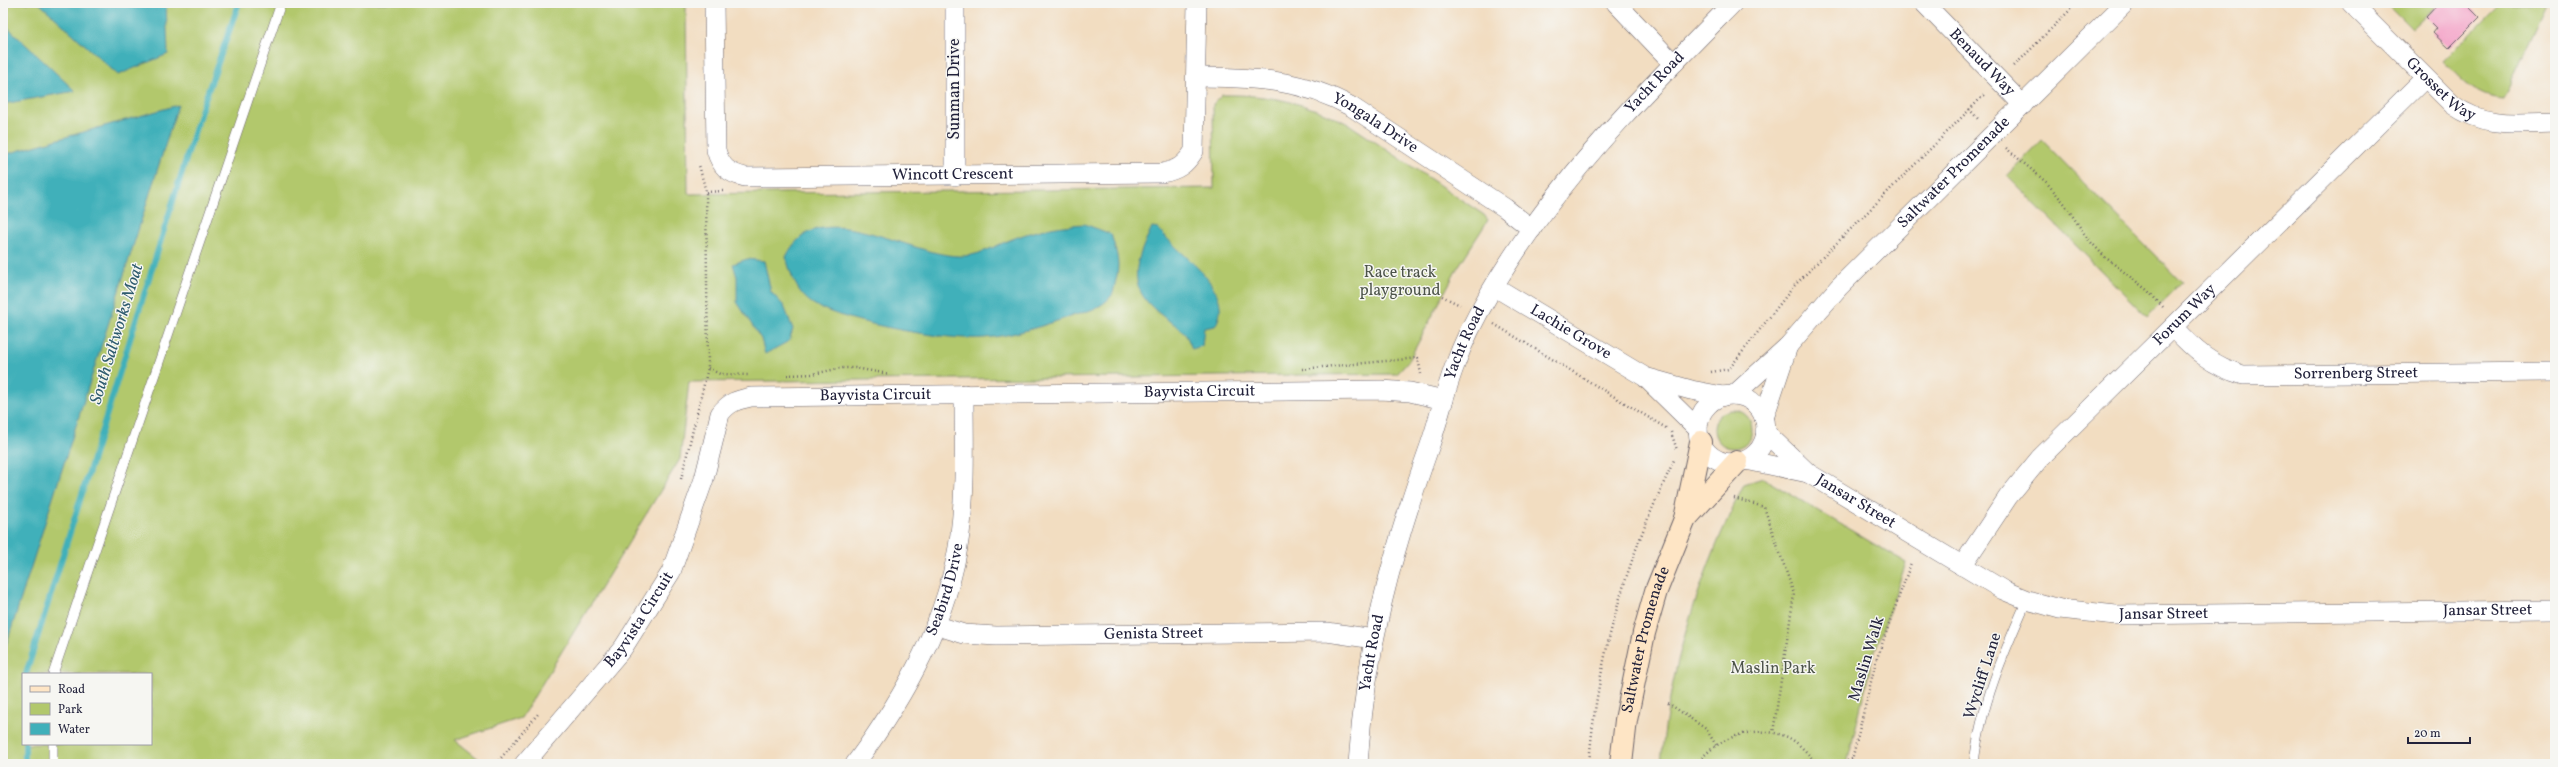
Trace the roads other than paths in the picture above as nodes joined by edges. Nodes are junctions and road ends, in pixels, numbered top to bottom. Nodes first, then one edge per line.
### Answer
1 (281, 3) edge
2 (714, 3) edge
3 (955, 3) edge
4 (1197, 3) edge
5 (1616, 3) edge
6 (1733, 3) edge
7 (1924, 3) edge
8 (2125, 3) edge
9 (2351, 3) edge
10 (1673, 63) junction
11 (1197, 76) junction
12 (2425, 78) junction
13 (2023, 105) junction
14 (2555, 122) edge
15 (955, 176) junction
16 (1532, 229) junction
17 (1495, 287) junction
18 (2176, 325) junction
19 (1788, 346) junction
20 (2555, 372) edge
21 (1645, 377) junction
22 (964, 394) junction
23 (1729, 396) junction
24 (1444, 400) junction
25 (1764, 425) junction
26 (1699, 436) junction
27 (1742, 461) junction
28 (1808, 473) junction
29 (1685, 519) junction
30 (1962, 566) junction
31 (2027, 600) junction
32 (2555, 610) edge
33 (935, 625) junction
34 (1374, 639) junction
35 (53, 673) edge
36 (53, 745) edge
37 (53, 764) edge
38 (524, 764) edge
39 (855, 764) edge
40 (1358, 764) edge
41 (1621, 764) edge
42 (1974, 764) edge

1 - 35 lane
2 - 15 street, Wincott Crescent
3 - 15 street, Sunman Drive
4 - 11 street, Wincott Crescent
5 - 10 street
6 - 10 street, Yacht Road
7 - 13 street, Benaud Way
8 - 13 street, Saltwater Promenade
9 - 12 street, Grosset Way
10 - 16 street, Yacht Road
11 - 15 street, Wincott Crescent
11 - 16 street, Yongala Drive
12 - 14 street, Grosset Way
12 - 18 street, Forum Way
13 - 19 street, Saltwater Promenade
16 - 17 street, Yacht Road
17 - 21 street, Lachie Grove
17 - 24 street, Yacht Road
18 - 20 street, Sorrenberg Street
18 - 30 street, Forum Way
19 - 23 street, Saltwater Promenade
19 - 25 street, Saltwater Promenade
21 - 23 street, Lachie Grove
21 - 26 street, Lachie Grove
22 - 24 street, Bayvista Circuit
22 - 33 street, Seabird Drive
22 - 38 street, Bayvista Circuit
23 - 25 street
23 - 26 street
24 - 34 street, Yacht Road
25 - 27 street
25 - 28 street, Jansar Street
26 - 27 street
26 - 29 street, Saltwater Promenade
27 - 28 street, Jansar Street
27 - 29 street, Saltwater Promenade
28 - 30 street, Jansar Street
29 - 41 street, Saltwater Promenade
30 - 31 street, Jansar Street
31 - 32 street, Jansar Street
31 - 42 lane, Wycliff Lane
33 - 34 street, Genista Street
33 - 39 street, Seabird Drive
34 - 40 street, Yacht Road
36 - 37 lane

